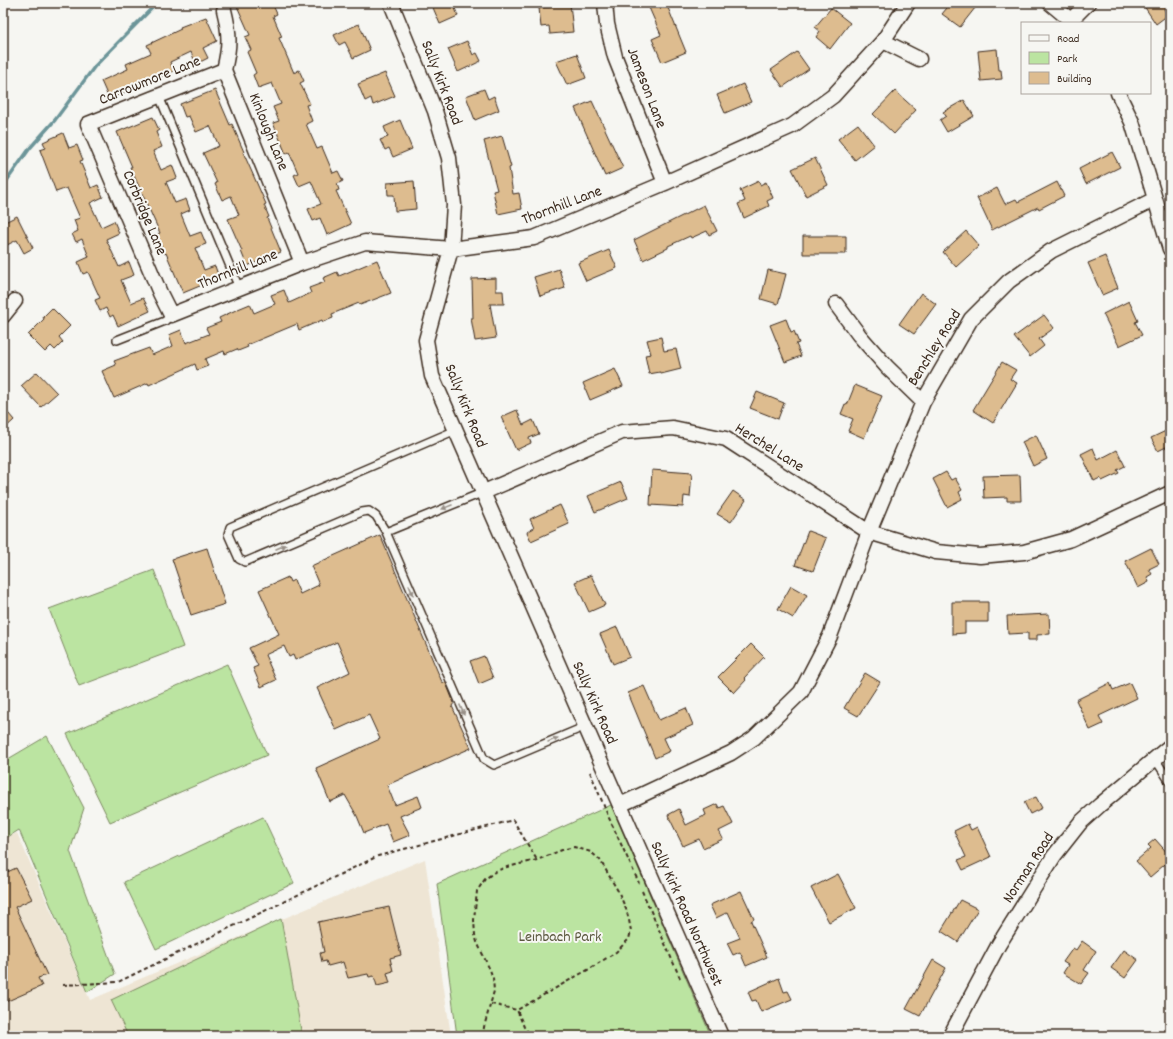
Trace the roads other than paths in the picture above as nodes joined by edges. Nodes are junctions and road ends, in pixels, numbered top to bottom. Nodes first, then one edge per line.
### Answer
1 (391, 3) edge
2 (605, 3) edge
3 (908, 3) edge
4 (1050, 3) edge
5 (1088, 3) edge
6 (224, 10) dead end
7 (1073, 21) edge
8 (883, 41) junction
9 (919, 59) dead end
10 (224, 70) junction
11 (1118, 94) edge
12 (159, 96) junction
13 (88, 124) joint
14 (665, 183) junction
15 (1155, 198) junction
16 (451, 249) junction
17 (1170, 249) edge
18 (302, 263) junction
19 (239, 288) junction
20 (15, 301) dead end
21 (836, 304) dead end
22 (171, 315) junction
23 (3, 316) edge
24 (117, 340) dead end
25 (922, 402) junction
26 (456, 430) junction
27 (484, 492) junction
28 (1170, 493) edge
29 (386, 532) junction
30 (868, 532) junction
31 (586, 726) junction
32 (1170, 746) edge
33 (1155, 759) junction
34 (1170, 782) edge
35 (620, 805) junction
36 (721, 1036) edge
37 (950, 1036) edge

1 - 16 street, Sally Kirk Road
2 - 14 street, Jameson Lane
3 - 8 street, Thornhill Lane
4 - 7 street
5 - 7 street
6 - 10 street
8 - 9 street
8 - 14 street, Thornhill Lane
10 - 12 street, Carrowmore Lane
10 - 18 street, Kinlough Lane
11 - 15 street
12 - 13 street, Carrowmore Lane
12 - 19 lane
13 - 22 street, Corbridge Lane
14 - 16 street, Thornhill Lane
15 - 17 street
15 - 25 street, Benchley Road
16 - 18 street, Thornhill Lane
16 - 26 street, Sally Kirk Road
18 - 19 street, Thornhill Lane
19 - 22 street, Thornhill Lane
20 - 23 street
21 - 25 street
22 - 24 lane
25 - 30 street, Benchley Road
26 - 27 street, Sally Kirk Road
26 -> 29 lane
27 -> 29 lane
27 - 30 street, Herchel Lane
27 - 31 street, Sally Kirk Road
28 - 30 street, Herchel Lane
29 -> 31 lane
30 - 35 street, Benchley Road
31 - 35 street, Sally Kirk Road
32 - 33 street, Norman Road
33 - 34 lane
33 - 37 street, Norman Road
35 - 36 street, Sally Kirk Road Northwest

